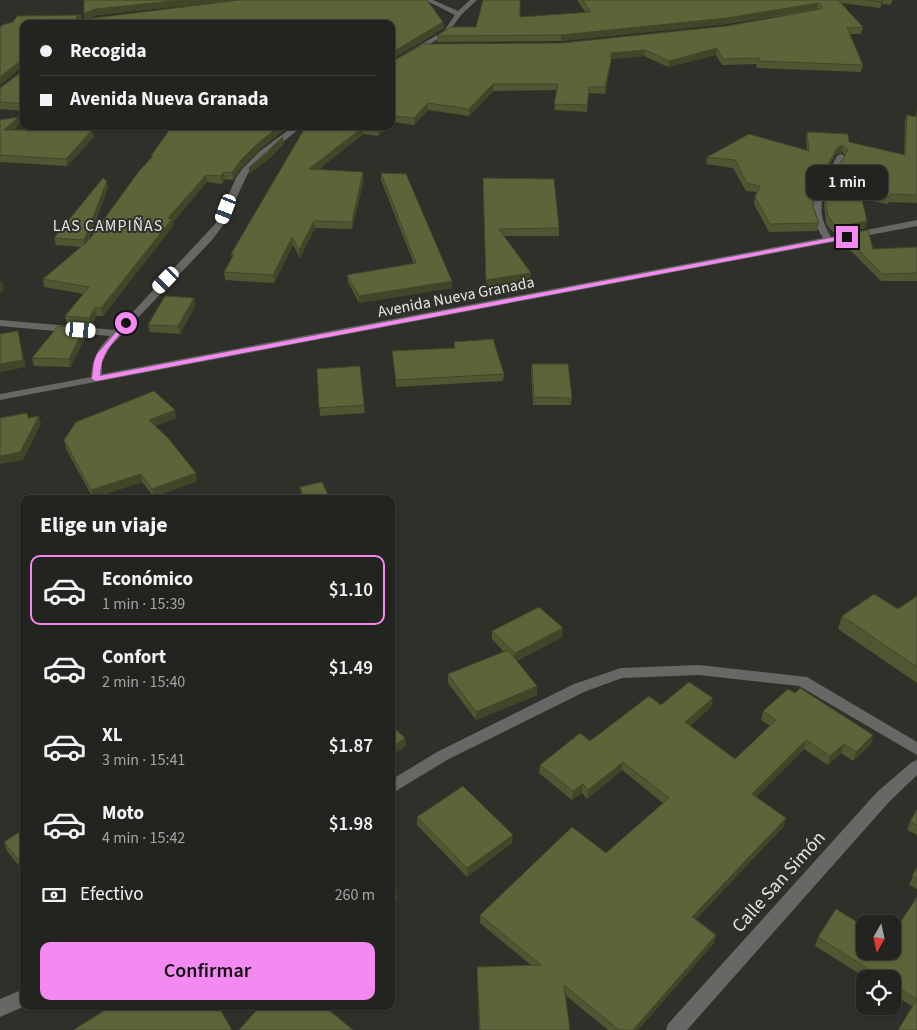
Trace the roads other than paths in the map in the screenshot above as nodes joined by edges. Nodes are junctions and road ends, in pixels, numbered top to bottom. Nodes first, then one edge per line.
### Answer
1 (428, 0) edge
2 (474, 0) edge
3 (459, 14) junction
4 (422, 46) junction
5 (440, 46) edge
6 (395, 63) edge
7 (294, 130) edge
8 (842, 156) edge
9 (917, 224) edge
10 (829, 240) junction
11 (0, 323) edge
12 (117, 333) junction
13 (96, 379) junction
14 (0, 397) edge
15 (917, 750) edge
16 (917, 766) edge
17 (395, 785) edge
18 (20, 1000) edge
19 (0, 1008) edge
20 (676, 1030) edge

1 - 3 street
2 - 3 street
3 - 4 street
4 - 5 street
4 - 6 street
7 - 12 street
8 - 10 street
9 - 10 street, Avenida Nueva Granada
10 - 13 street, Avenida Nueva Granada
11 - 12 street
12 - 13 street
13 - 14 street, Avenida Nueva Granada
15 - 17 street
16 - 20 street, Calle San Simón
18 - 19 street

